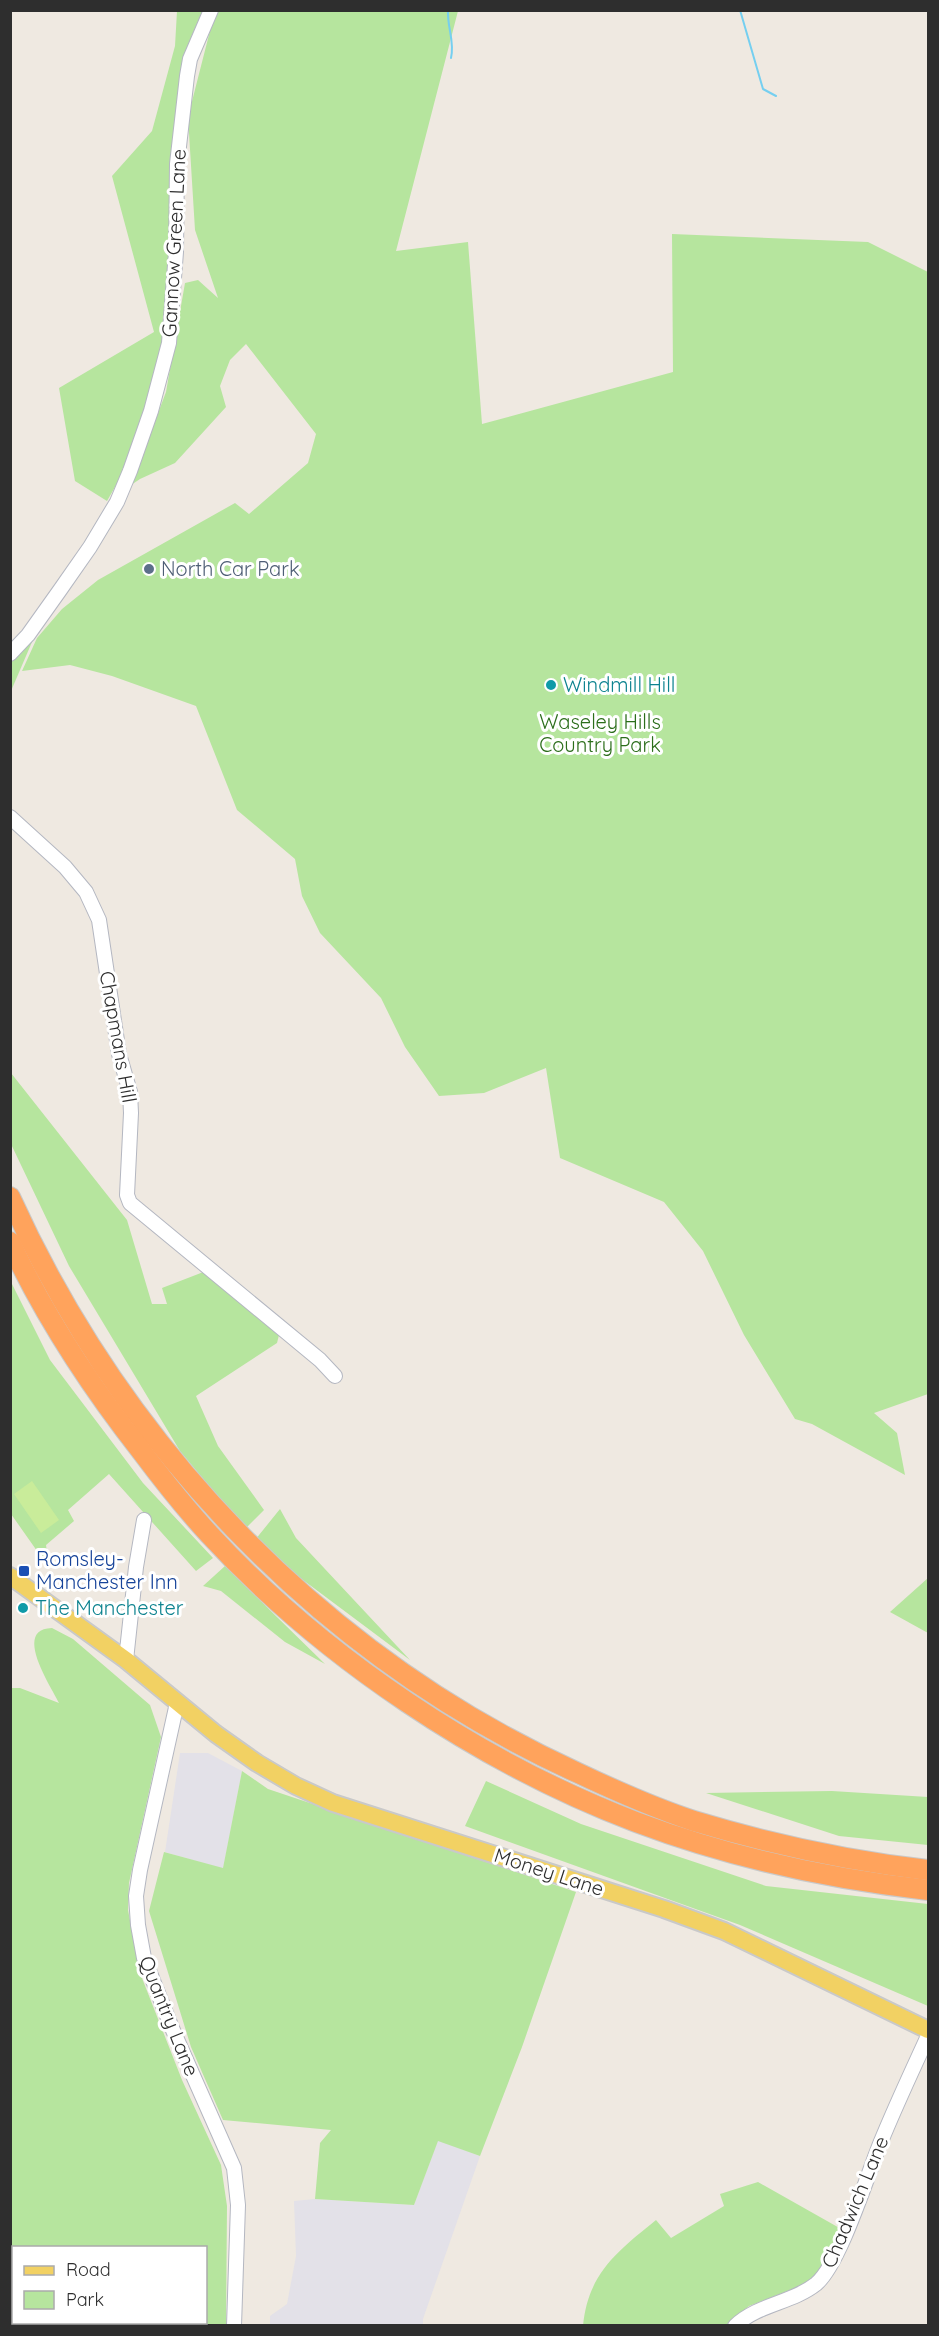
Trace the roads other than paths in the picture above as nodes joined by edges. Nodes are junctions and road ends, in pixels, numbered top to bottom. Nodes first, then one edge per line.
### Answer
1 (210, 10) edge
2 (10, 654) edge
3 (10, 817) edge
4 (10, 1197) edge
5 (10, 1242) edge
6 (335, 1376) dead end
7 (144, 1520) dead end
8 (10, 1576) edge
9 (126, 1660) junction
10 (177, 1703) junction
11 (928, 1870) edge
12 (928, 1890) edge
13 (928, 2030) edge
14 (928, 2036) edge
15 (234, 2325) edge
16 (735, 2325) edge

1 - 2 street, Gannow Green Lane
3 - 6 street, Chapmans Hill
4 - 11 highway
5 - 12 highway
7 - 9 street
8 - 9 main road, Money Lane
9 - 10 main road, Money Lane
10 - 13 main road, Money Lane
10 - 15 street, Quantry Lane
14 - 16 street, Chadwich Lane

